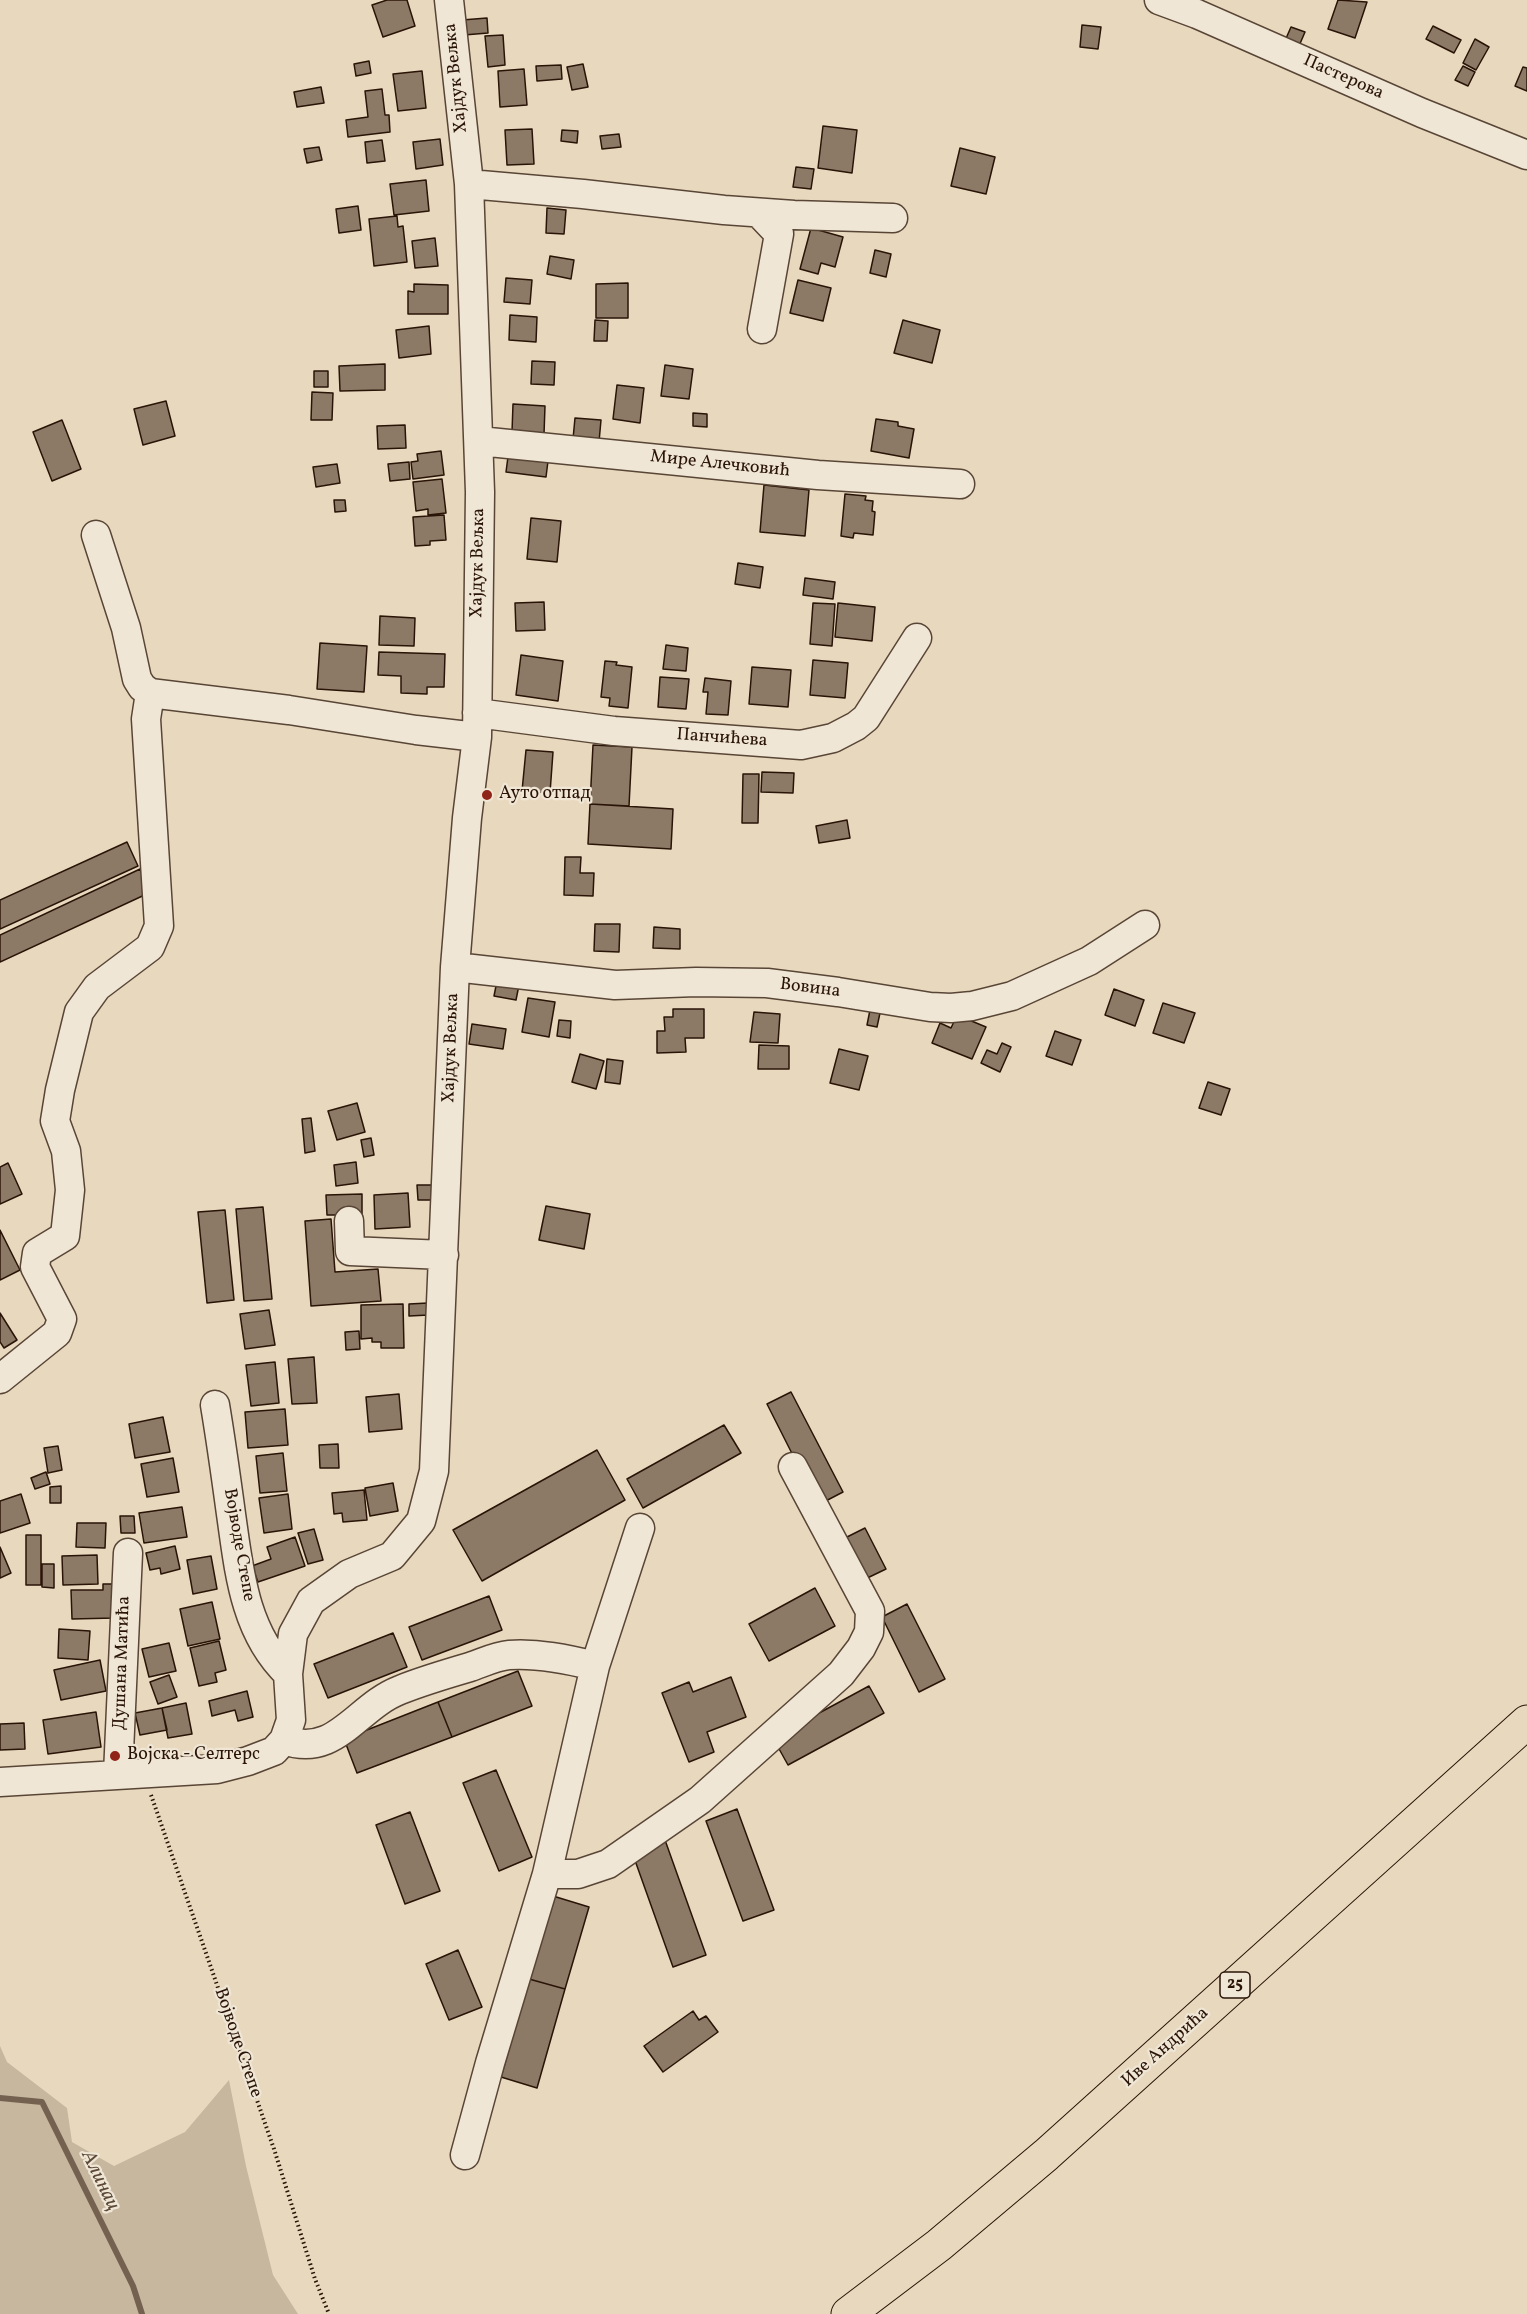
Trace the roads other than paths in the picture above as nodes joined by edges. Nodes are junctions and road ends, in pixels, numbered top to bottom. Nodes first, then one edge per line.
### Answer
1 (449, 0) edge
2 (1159, 0) edge
3 (1527, 155) edge
4 (469, 184) junction
5 (759, 213) junction
6 (893, 218) dead end
7 (762, 329) dead end
8 (479, 441) junction
9 (960, 484) dead end
10 (96, 535) dead end
11 (917, 638) dead end
12 (150, 693) junction
13 (477, 725) junction
14 (1145, 925) dead end
15 (455, 967) junction
16 (349, 1221) dead end
17 (444, 1256) junction
18 (0, 1379) edge
19 (215, 1405) dead end
20 (793, 1467) dead end
21 (639, 1528) dead end
22 (128, 1553) dead end
23 (596, 1666) junction
24 (288, 1674) junction
25 (1527, 1722) edge
26 (284, 1740) junction
27 (130, 1773) junction
28 (0, 1782) edge
29 (547, 1874) junction
30 (465, 2156) dead end
31 (848, 2314) edge

1 - 4 street, Хајдук Вељка
2 - 3 street, Пастерова
4 - 5 street
4 - 8 street, Хајдук Вељка
5 - 6 street
5 - 7 street
8 - 9 street, Мире Алечковић
8 - 13 street, Хајдук Вељка
10 - 12 street
11 - 13 street, Панчићева
12 - 13 street, Панчићева
12 - 18 street
13 - 15 street, Хајдук Вељка
14 - 15 street, Вовина
15 - 17 street, Хајдук Вељка
16 - 17 street
17 - 24 street, Хајдук Вељка
19 - 24 street, Војводе Степе
20 - 29 street
21 - 23 street
22 - 27 street, Душана Матића
23 - 26 street
23 - 29 street
24 - 26 street, Хајдук Вељка
25 - 31 main road, Иве Андрића / 25
26 - 27 street
27 - 28 street
29 - 30 street

